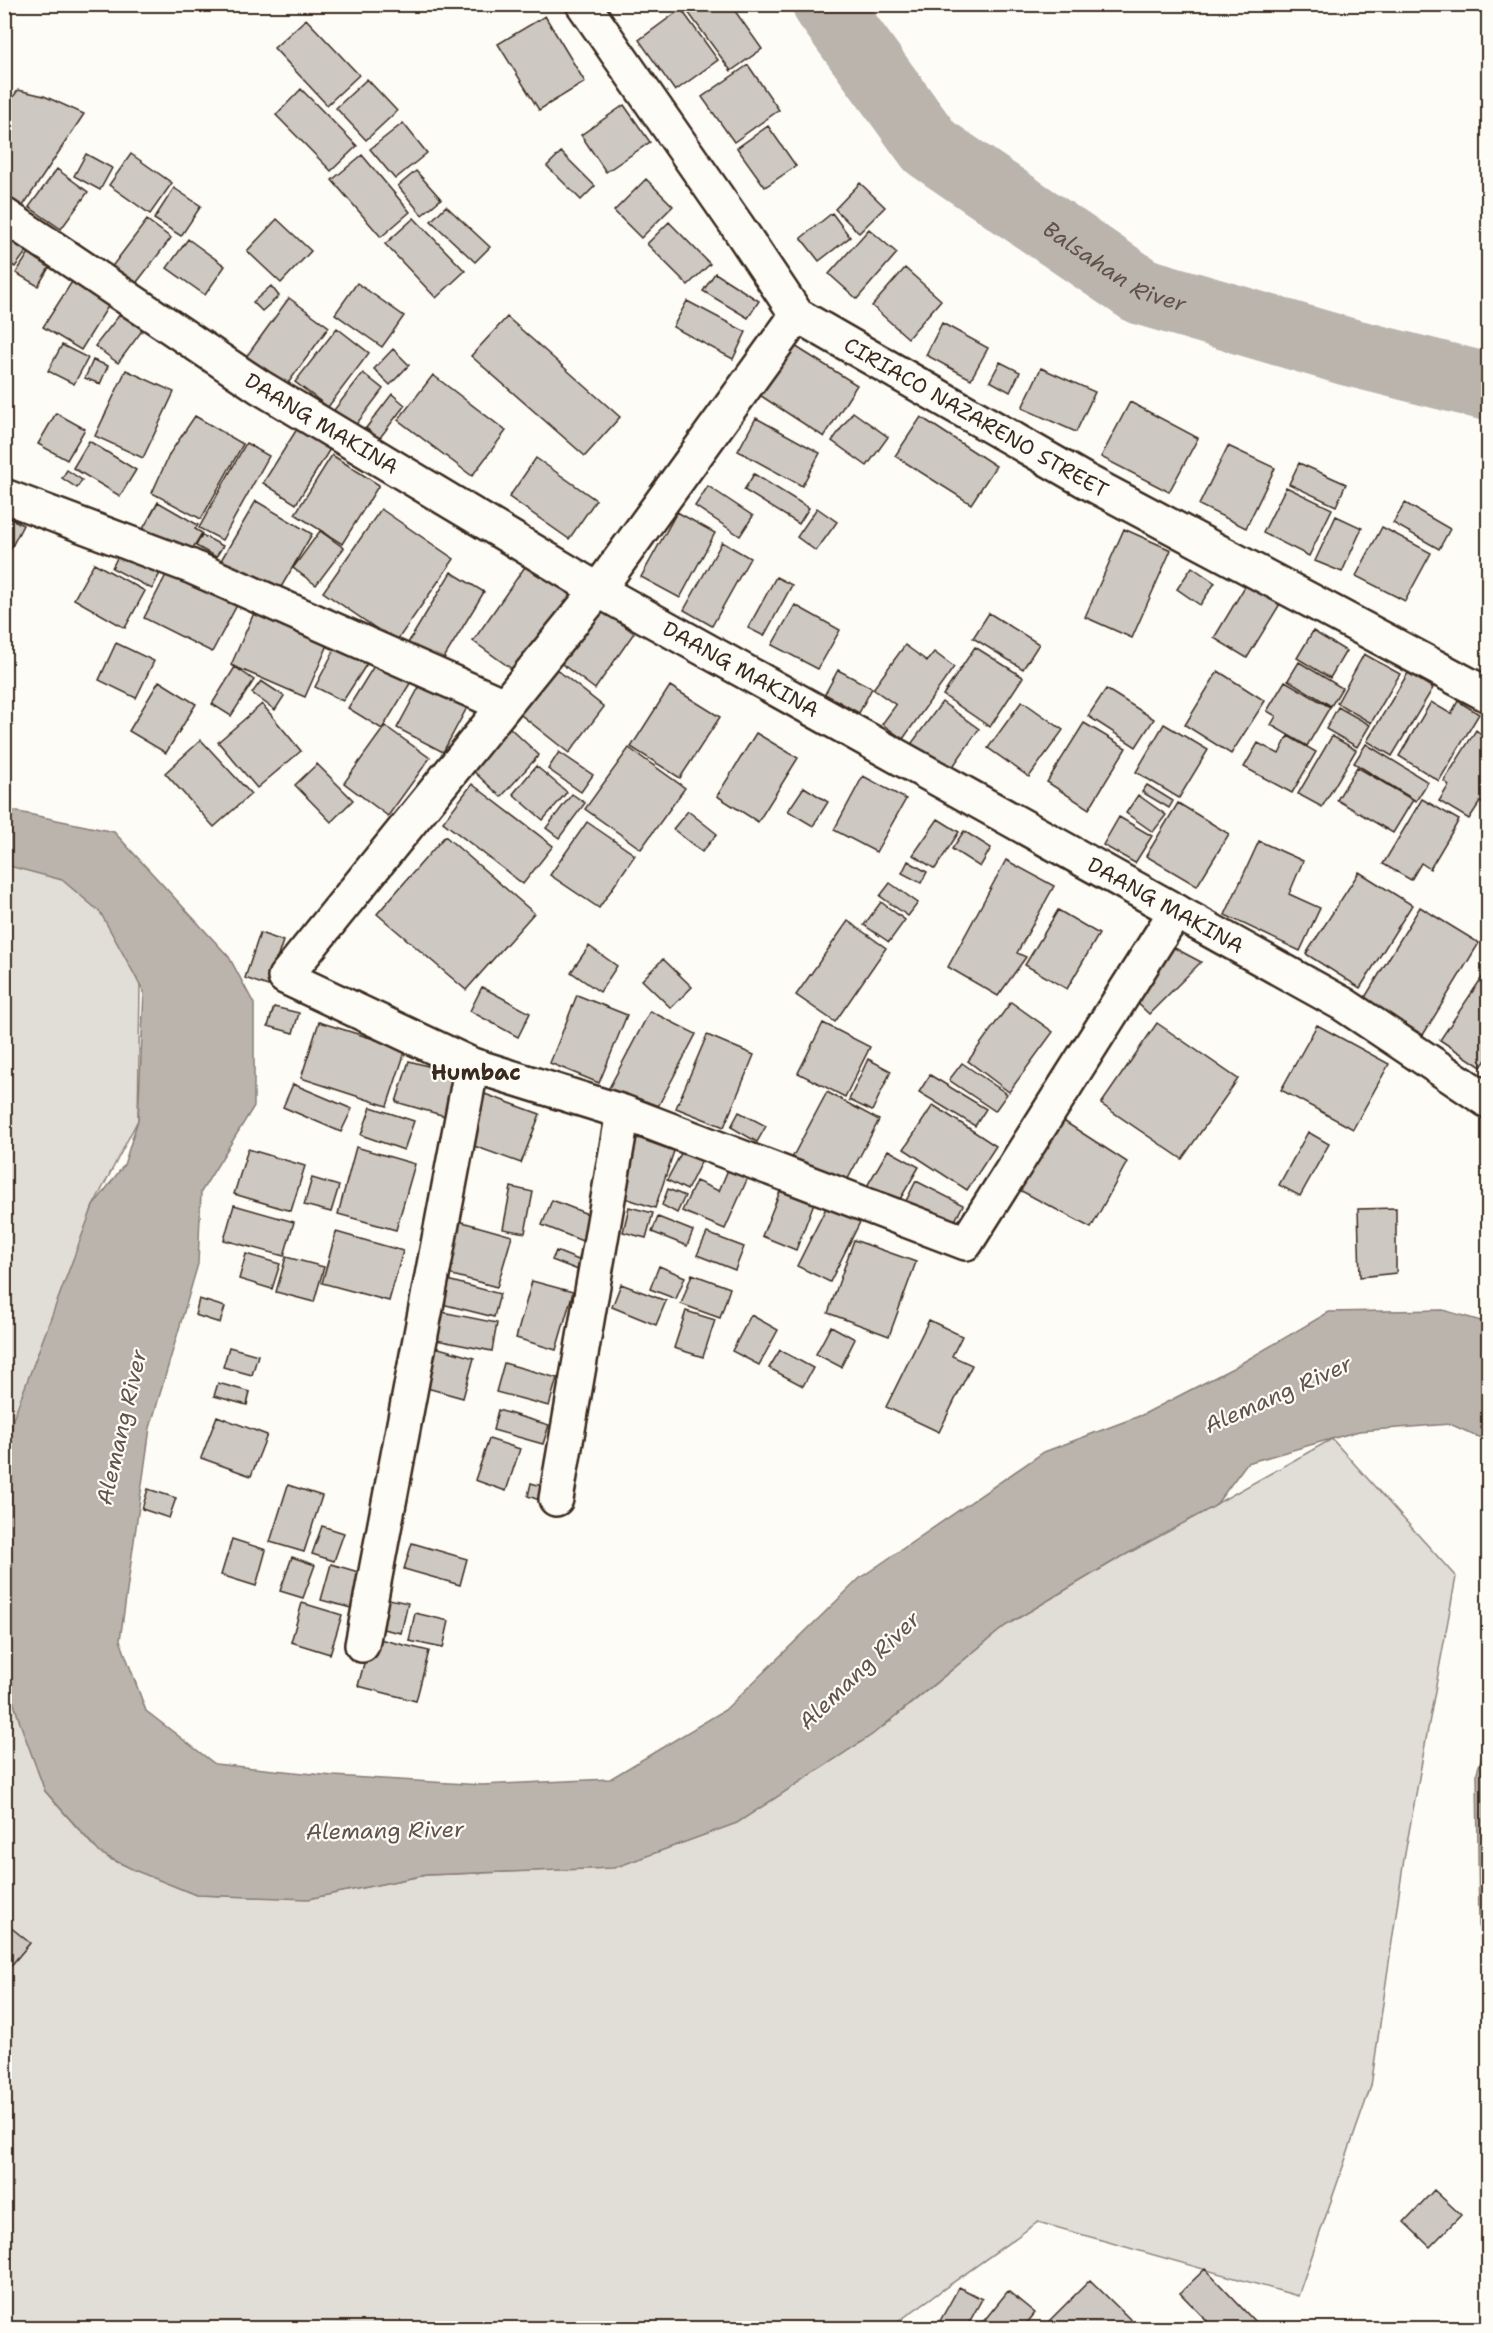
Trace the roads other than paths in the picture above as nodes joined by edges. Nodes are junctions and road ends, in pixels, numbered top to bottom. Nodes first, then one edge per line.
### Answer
1 (583, 4) edge
2 (4, 215) edge
3 (797, 315) junction
4 (4, 496) edge
5 (598, 590) junction
6 (1488, 695) edge
7 (504, 705) junction
8 (1176, 911) junction
9 (472, 1065) junction
10 (1488, 1101) edge
11 (622, 1112) junction
12 (556, 1499) dead end
13 (362, 1645) dead end

1 - 3 street, CIRIACO NAZARENO STREET
2 - 5 street, DAANG MAKINA
3 - 5 street
3 - 6 street, CIRIACO NAZARENO STREET
4 - 7 street
5 - 7 street
5 - 8 street, DAANG MAKINA
7 - 9 street
8 - 10 street, DAANG MAKINA
8 - 11 street
9 - 11 street
9 - 13 street
11 - 12 street

